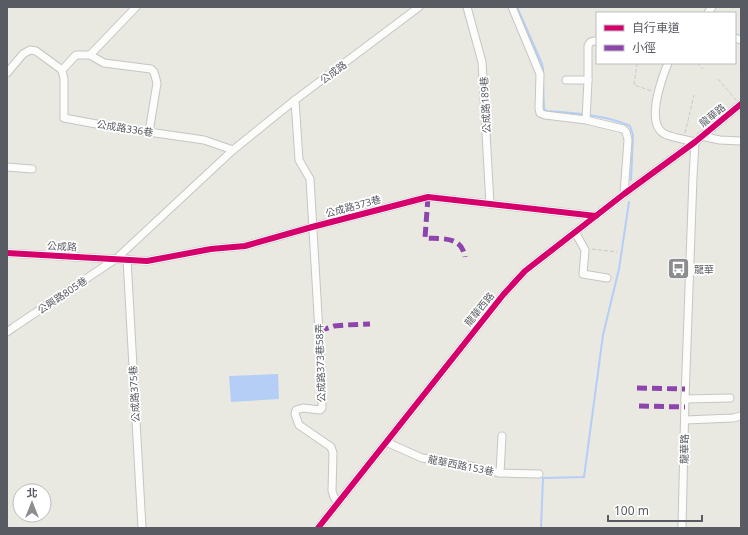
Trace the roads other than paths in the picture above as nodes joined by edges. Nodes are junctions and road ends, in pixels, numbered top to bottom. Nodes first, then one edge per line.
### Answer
1 (136, 7) edge
2 (466, 7) edge
3 (512, 7) edge
4 (414, 8) edge
5 (596, 41) edge
6 (90, 55) junction
7 (668, 64) edge
8 (62, 70) junction
9 (7, 73) edge
10 (566, 80) dead end
11 (588, 80) junction
12 (295, 100) junction
13 (740, 104) edge
14 (587, 116) junction
15 (149, 132) junction
16 (701, 136) junction
17 (741, 141) edge
18 (695, 142) junction
19 (233, 150) junction
20 (7, 167) edge
21 (32, 169) dead end
22 (624, 194) junction
23 (490, 204) junction
24 (596, 216) junction
25 (312, 227) junction
26 (575, 232) junction
27 (7, 253) edge
28 (117, 258) junction
29 (127, 259) junction
30 (607, 278) dead end
31 (7, 332) edge
32 (685, 398) junction
33 (730, 398) dead end
34 (741, 416) edge
35 (685, 420) junction
36 (502, 436) dead end
37 (386, 442) junction
38 (500, 472) junction
39 (539, 474) dead end
40 (338, 503) junction
41 (142, 528) edge
42 (318, 528) edge
43 (682, 528) edge

1 - 6 street
2 - 23 street, 公成路189巷
3 - 14 street
4 - 12 street, 公成路
5 - 11 street
6 - 8 street
6 - 15 street
7 - 18 street
8 - 9 street
8 - 15 street, 公成路336巷
10 - 11 street
11 - 14 street
12 - 19 street, 公成路
12 - 25 street
13 - 16 street, 龍華路
14 - 22 street
15 - 19 street, 公成路336巷
16 - 17 street
16 - 18 street, 龍華路
18 - 22 street, 龍華西路
18 - 32 street, 龍華路
19 - 28 street, 公成路
20 - 21 street
22 - 24 street, 龍華西路
23 - 24 street, 公成路373巷
23 - 25 street, 公成路373巷
24 - 26 street, 龍華西路
25 - 29 street, 公成路373巷
25 - 40 street, 公成路373巷58弄
26 - 30 street
26 - 37 street, 龍華西路
27 - 28 street, 公成路
28 - 29 street, 公成路373巷
28 - 31 street, 公興路805巷
29 - 41 street, 公成路375巷
32 - 33 street
32 - 35 street, 龍華路
34 - 35 street
35 - 43 street, 龍華路
36 - 38 street
37 - 38 street, 龍華西路153巷
37 - 40 street, 龍華西路
38 - 39 street, 龍華西路153巷
40 - 42 street, 龍華西路

